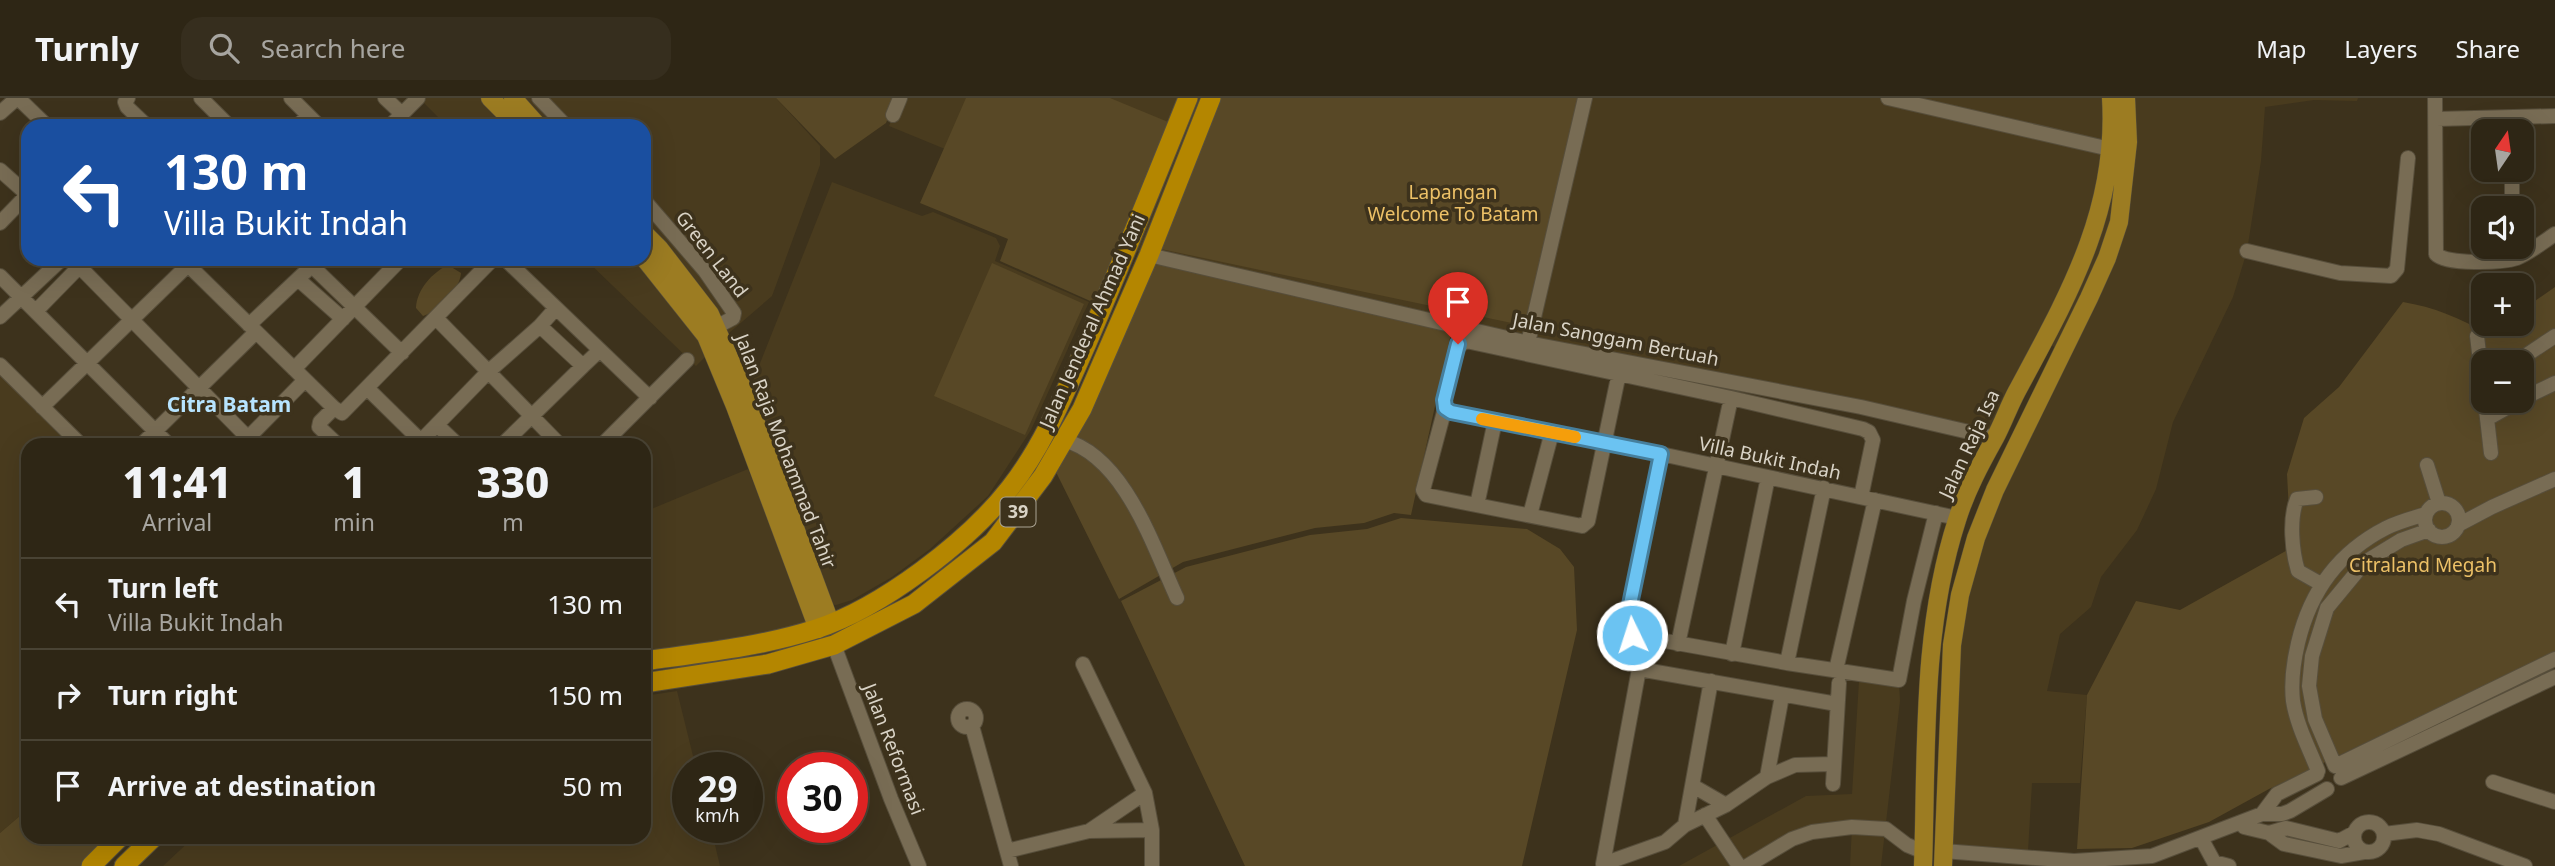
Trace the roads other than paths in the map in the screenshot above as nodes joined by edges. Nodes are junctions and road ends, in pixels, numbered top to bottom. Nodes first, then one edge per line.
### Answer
1 (18, 98) edge
2 (128, 98) edge
3 (201, 98) edge
4 (291, 98) edge
5 (385, 98) edge
6 (418, 98) edge
7 (490, 98) edge
8 (513, 98) edge
9 (539, 98) edge
10 (900, 98) edge
11 (1188, 98) edge
12 (1211, 98) edge
13 (1585, 98) edge
14 (1888, 98) edge
15 (2111, 98) edge
16 (2126, 98) edge
17 (2435, 98) edge
18 (0, 113) edge
19 (402, 114) junction
20 (308, 115) junction
21 (893, 115) dead end
22 (2555, 116) edge
23 (40, 119) edge
24 (140, 119) edge
25 (222, 119) edge
26 (304, 119) edge
27 (312, 119) edge
28 (397, 119) edge
29 (511, 119) edge
30 (532, 119) edge
31 (559, 119) edge
32 (2436, 119) junction
33 (2534, 120) edge
34 (1178, 121) junction
35 (2471, 121) edge
36 (1198, 130) junction
37 (2110, 149) junction
38 (2408, 158) dead end
39 (0, 170) edge
40 (21, 196) edge
41 (21, 206) edge
42 (651, 208) edge
43 (0, 223) edge
44 (2555, 234) edge
45 (651, 240) edge
46 (2534, 244) edge
47 (2247, 251) dead end
48 (1149, 255) junction
49 (2486, 259) edge
50 (54, 266) edge
51 (73, 266) edge
52 (78, 266) edge
53 (181, 266) edge
54 (189, 266) edge
55 (313, 266) edge
56 (319, 266) edge
57 (394, 266) edge
58 (482, 266) edge
59 (512, 266) edge
60 (650, 266) edge
61 (0, 276) edge
62 (299, 280) junction
63 (21, 297) junction
64 (355, 307) junction
65 (556, 308) junction
66 (36, 311) junction
67 (0, 317) edge
68 (436, 318) junction
69 (342, 319) junction
70 (131, 320) junction
71 (540, 326) junction
72 (716, 327) junction
73 (253, 328) junction
74 (2477, 336) dead end
75 (2555, 336) edge
76 (2044, 342) junction
77 (1528, 343) junction
78 (600, 350) junction
79 (2479, 350) edge
80 (2534, 350) edge
81 (2062, 351) junction
82 (402, 353) junction
83 (687, 360) dead end
84 (87, 363) junction
85 (0, 365) edge
86 (583, 366) junction
87 (488, 372) junction
88 (1619, 373) junction
89 (299, 374) junction
90 (2555, 383) edge
91 (367, 388) junction
92 (200, 389) junction
93 (2534, 394) edge
94 (650, 398) junction
95 (1731, 398) junction
96 (42, 407) junction
97 (334, 408) junction
98 (1448, 410) junction
99 (2486, 413) edge
100 (2498, 413) edge
101 (530, 416) junction
102 (2487, 419) junction
103 (1495, 421) junction
104 (437, 425) junction
105 (155, 432) junction
106 (1552, 432) junction
107 (74, 438) edge
108 (148, 438) edge
109 (162, 438) edge
110 (244, 438) edge
111 (251, 438) edge
112 (331, 438) edge
113 (415, 438) edge
114 (426, 438) edge
115 (451, 438) edge
116 (509, 438) edge
117 (553, 438) edge
118 (609, 438) edge
119 (1995, 438) junction
120 (1064, 440) junction
121 (1605, 443) junction
122 (2491, 453) dead end
123 (1661, 454) junction
124 (2427, 465) dead end
125 (1716, 466) junction
126 (1768, 477) junction
127 (2555, 480) edge
128 (1824, 488) junction
129 (2316, 497) dead end
130 (1868, 498) junction
131 (2439, 503) junction
132 (1477, 505) junction
133 (2492, 507) junction
134 (2454, 509) junction
135 (1936, 513) junction
136 (2426, 514) junction
137 (1530, 515) junction
138 (1957, 518) junction
139 (2458, 525) junction
140 (2429, 530) junction
141 (2321, 584) junction
142 (1177, 598) dead end
143 (2312, 602) junction
144 (2327, 608) junction
145 (824, 625) junction
146 (1931, 643) junction
147 (1678, 644) junction
148 (834, 645) junction
149 (1952, 645) junction
150 (1732, 654) junction
151 (2555, 659) edge
152 (651, 660) edge
153 (1787, 663) junction
154 (1083, 664) dead end
155 (2530, 671) junction
156 (1838, 677) junction
157 (2555, 677) edge
158 (1711, 681) junction
159 (651, 682) edge
160 (2536, 686) junction
161 (1782, 696) junction
162 (1837, 704) junction
163 (2313, 710) junction
164 (2296, 714) junction
165 (971, 726) dead end
166 (1772, 751) junction
167 (1833, 764) junction
168 (1795, 765) junction
169 (2318, 772) junction
170 (2338, 772) junction
171 (1767, 777) junction
172 (2493, 782) dead end
173 (1833, 784) dead end
174 (1693, 786) junction
175 (2327, 789) junction
176 (1145, 793) junction
177 (2555, 802) edge
178 (1726, 805) junction
179 (2262, 814) junction
180 (1705, 815) junction
181 (2241, 822) junction
182 (1685, 825) junction
183 (1152, 830) junction
184 (1088, 831) junction
185 (2269, 833) junction
186 (2354, 833) junction
187 (2384, 834) junction
188 (2201, 838) junction
189 (113, 844) edge
190 (147, 844) edge
191 (1007, 851) junction
192 (2364, 852) junction
193 (1924, 859) edge
194 (1943, 859) edge
195 (90, 866) edge
196 (124, 866) edge
197 (919, 866) edge
198 (1011, 866) edge
199 (1152, 866) edge
200 (1740, 866) edge
201 (1747, 866) edge
202 (2229, 866) edge
203 (2347, 866) edge
204 (2525, 866) edge

1 - 18 street
1 - 23 street
2 - 24 street
3 - 25 street
4 - 20 street
5 - 19 street
6 - 19 street
7 - 29 main road
8 - 30 main road
9 - 31 street
10 - 21 street
11 - 34 highway, Jalan Jenderal Ahmad Yani / 39
12 - 36 highway, Jalan Jenderal Ahmad Yani / 39
13 - 77 street
14 - 37 street
15 - 37 main road, Jalan Raja Isa
16 - 81 main road
17 - 32 street
19 - 28 street
20 - 26 street
20 - 27 street
22 - 33 street
32 - 35 street
32 - 49 street
34 - 36 highway
34 - 145 highway, Jalan Jenderal Ahmad Yani / 39
36 - 48 highway, Jalan Jenderal Ahmad Yani / 39
37 - 76 main road, Jalan Raja Isa
38 - 47 street
39 - 40 street
41 - 43 street
42 - 72 street, Green Land
44 - 46 street
45 - 72 main road, Jalan Raja Mohammad Tahir
48 - 77 street, Jalan Sanggam Bertuah
48 - 120 highway, Jalan Jenderal Ahmad Yani / 39
50 - 63 street
51 - 66 street
52 - 70 street
53 - 70 street
54 - 73 street
55 - 62 street
56 - 64 street
57 - 64 street
58 - 68 street
59 - 65 street
60 - 145 main road, Jalan Raja Mohammad Tahir
61 - 63 street
62 - 69 street
62 - 73 street
63 - 66 street
63 - 67 street
64 - 69 street
64 - 82 street
65 - 71 street
65 - 78 street
66 - 84 street
68 - 82 street
68 - 87 street
69 - 89 street
70 - 84 street
70 - 92 street
71 - 86 street
71 - 87 street
72 - 145 main road, Jalan Raja Mohammad Tahir
73 - 89 street
73 - 92 street
74 - 79 street
75 - 80 street
76 - 81 main road
76 - 119 main road, Jalan Raja Isa
77 - 119 street, Jalan Sanggam Bertuah
78 - 86 street
78 - 94 street
81 - 149 main road
82 - 91 street
83 - 94 street
84 - 96 street
84 - 105 street
85 - 96 street
86 - 101 street
87 - 101 street
87 - 104 street
88 - 95 street
88 - 98 street
88 - 121 street
89 - 97 street
89 - 111 street
90 - 93 street
91 - 97 street
91 - 113 street
92 - 105 street
92 - 110 street
94 - 118 street
95 - 125 street
95 - 130 street
96 - 107 street
97 - 112 street
98 - 103 street, Villa Bukit Indah
98 - 132 street
99 - 102 street
100 - 102 street
101 - 116 street
101 - 117 street
102 - 122 street
103 - 106 street, Villa Bukit Indah
103 - 132 street
104 - 114 street
104 - 115 street
105 - 108 street
105 - 109 street
106 - 121 street, Villa Bukit Indah
106 - 137 street
119 - 138 main road, Jalan Raja Isa
120 - 142 street
120 - 148 highway, Jalan Jenderal Ahmad Yani / 39
121 - 123 street, Villa Bukit Indah
121 - 137 street
123 - 125 street, Villa Bukit Indah
123 - 147 street
124 - 131 street
125 - 126 street, Villa Bukit Indah
125 - 147 street
126 - 128 street, Villa Bukit Indah
126 - 150 street
127 - 133 street
128 - 130 street, Villa Bukit Indah
128 - 153 street
129 - 141 street
130 - 135 street, Villa Bukit Indah
130 - 156 street
131 - 134 street
131 - 136 street
132 - 137 street
133 - 134 street
133 - 139 street
134 - 139 street
135 - 138 street, Villa Bukit Indah
135 - 156 street
136 - 140 street
136 - 141 street
138 - 146 main road, Jalan Raja Isa
139 - 140 street
140 - 144 street
141 - 143 street
143 - 144 street
143 - 164 street
144 - 163 street
145 - 152 highway, Jalan Jenderal Ahmad Yani / 39
146 - 149 main road
146 - 193 main road, Jalan Raja Isa
147 - 150 street
148 - 159 highway, Jalan Jenderal Ahmad Yani / 39
148 - 197 street, Jalan Reformasi
149 - 194 main road
150 - 153 street
151 - 155 street
153 - 156 street
154 - 176 street
155 - 160 street
155 - 170 street
156 - 162 street
157 - 160 street
158 - 161 street
158 - 174 street
158 - 182 street
160 - 170 street
161 - 162 street
161 - 166 street
162 - 167 street
163 - 164 street
163 - 170 street
164 - 169 street
165 - 191 street
166 - 168 street
166 - 171 street
167 - 168 street
167 - 173 street
168 - 171 street
169 - 170 street
169 - 175 street
169 - 179 street
170 - 175 street
171 - 178 street
172 - 177 street
174 - 178 street
174 - 182 street
175 - 179 street
176 - 183 street
176 - 184 street
178 - 180 street
179 - 181 street
180 - 182 street
180 - 200 street
181 - 185 street
181 - 188 street
183 - 184 street
183 - 199 street
184 - 191 street
185 - 186 street
185 - 192 street
186 - 187 street
186 - 192 street
187 - 192 street
187 - 204 street
188 - 194 street
188 - 202 street
189 - 195 highway
190 - 196 highway
191 - 198 street
192 - 203 street
193 - 201 street

